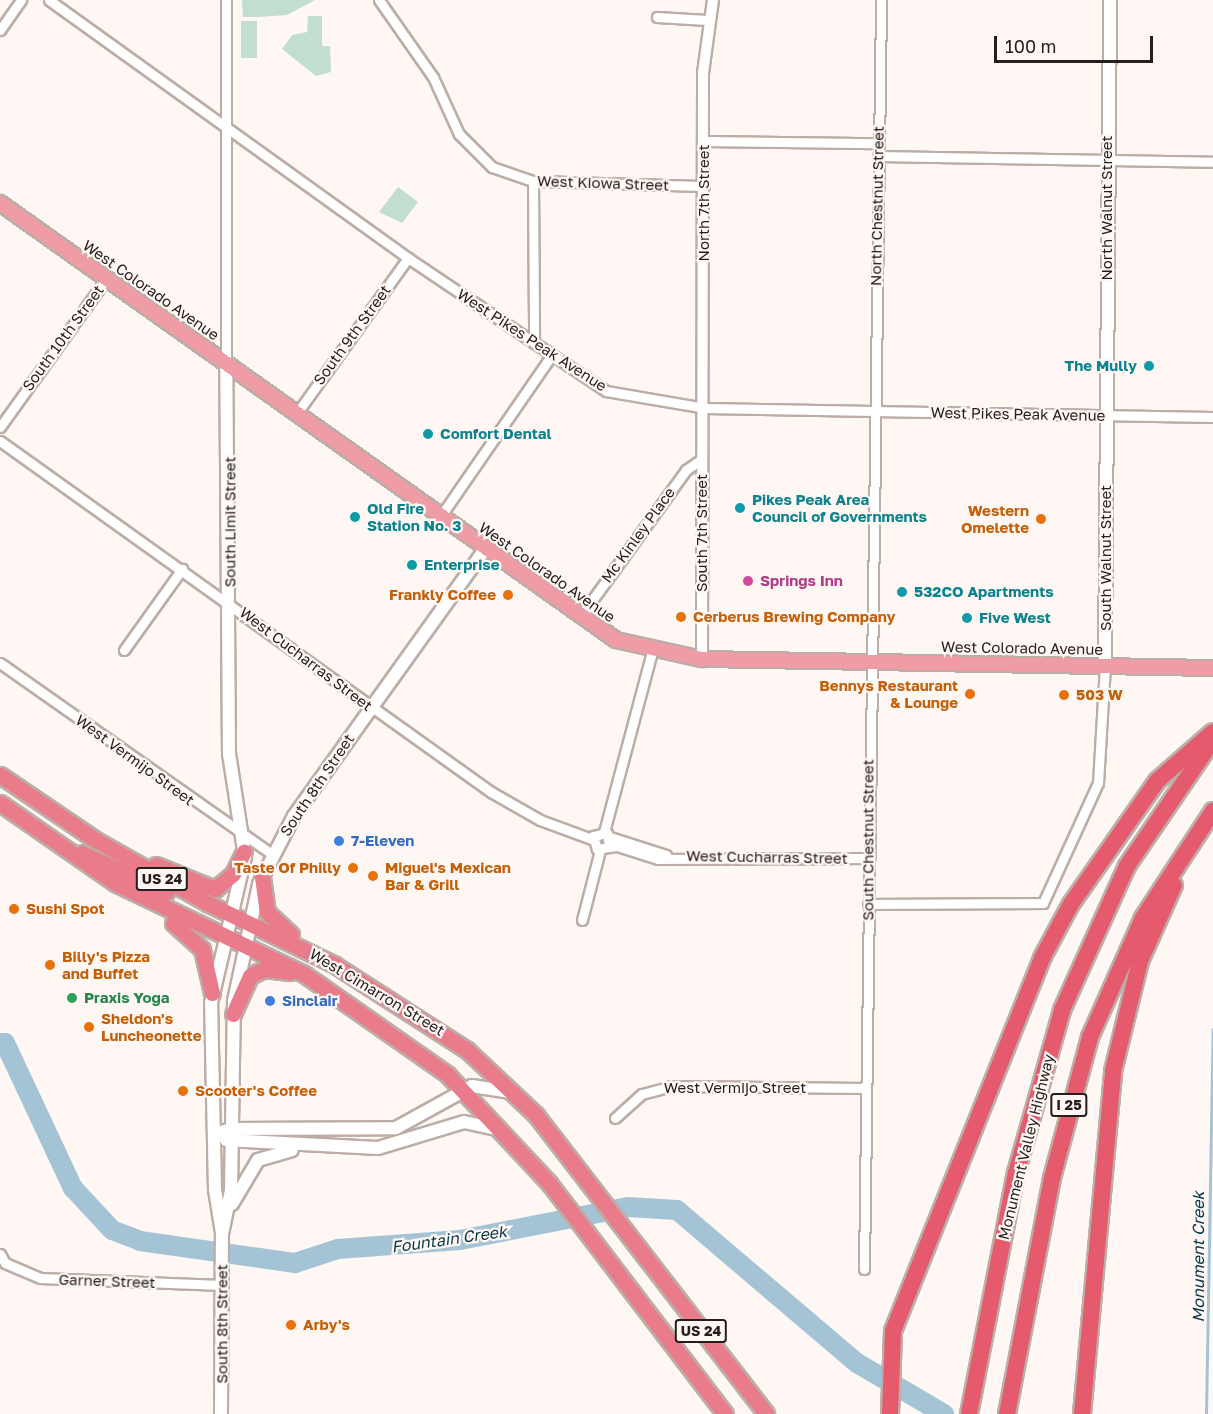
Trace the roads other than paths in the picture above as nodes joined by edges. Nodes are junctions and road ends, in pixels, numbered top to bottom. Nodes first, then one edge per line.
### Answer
1 (21, 0) edge
2 (49, 0) edge
3 (226, 0) edge
4 (379, 0) edge
5 (713, 0) edge
6 (881, 0) edge
7 (1110, 0) edge
8 (657, 17) dead end
9 (707, 20) junction
10 (0, 30) edge
11 (225, 126) junction
12 (704, 141) junction
13 (878, 143) junction
14 (878, 156) junction
15 (1107, 161) junction
16 (1213, 162) edge
17 (533, 181) junction
18 (704, 186) junction
19 (0, 203) edge
20 (408, 258) junction
21 (106, 279) junction
22 (534, 343) junction
23 (551, 356) junction
24 (226, 363) junction
25 (705, 408) junction
26 (874, 412) junction
27 (297, 413) junction
28 (1106, 416) junction
29 (1213, 417) edge
30 (0, 427) edge
31 (0, 441) edge
32 (702, 459) junction
33 (440, 517) junction
34 (485, 549) junction
35 (182, 569) junction
36 (230, 602) junction
37 (580, 617) junction
38 (124, 650) dead end
39 (652, 652) junction
40 (702, 659) junction
41 (870, 662) junction
42 (0, 663) edge
43 (1105, 665) junction
44 (1213, 668) edge
45 (370, 708) junction
46 (1213, 732) edge
47 (1213, 740) edge
48 (0, 775) edge
49 (0, 802) edge
50 (1213, 811) edge
51 (1195, 838) junction
52 (94, 839) junction
53 (592, 839) junction
54 (606, 841) junction
55 (244, 844) junction
56 (65, 846) junction
57 (272, 854) junction
58 (868, 858) junction
59 (262, 877) junction
60 (115, 883) junction
61 (868, 904) junction
62 (231, 918) junction
63 (582, 920) dead end
64 (249, 922) junction
65 (225, 937) junction
66 (243, 945) junction
67 (335, 965) junction
68 (304, 974) junction
69 (212, 993) junction
70 (233, 1014) junction
71 (866, 1088) junction
72 (464, 1089) junction
73 (521, 1100) junction
74 (615, 1118) dead end
75 (232, 1129) junction
76 (214, 1134) junction
77 (510, 1135) junction
78 (232, 1142) junction
79 (313, 1145) junction
80 (229, 1211) junction
81 (222, 1234) junction
82 (0, 1254) edge
83 (864, 1269) dead end
84 (222, 1285) junction
85 (888, 1411) edge
86 (221, 1414) edge
87 (725, 1414) edge
88 (766, 1414) edge
89 (969, 1414) edge
90 (1007, 1414) edge
91 (1082, 1414) edge

1 - 10 street
2 - 11 street, West Pikes Peak Avenue
3 - 11 street, South Limit Street
4 - 17 street, West Kiowa Street
5 - 9 street, North 7th Street
6 - 13 street, North Chestnut Street
7 - 15 main road, North Walnut Street
8 - 9 street
9 - 12 street, North 7th Street
11 - 20 street, West Pikes Peak Avenue
11 - 24 street, South Limit Street
12 - 13 street
12 - 18 street, North 7th Street
13 - 14 street, North Chestnut Street
14 - 15 street
14 - 26 street, North Chestnut Street
15 - 16 street
15 - 28 main road, North Walnut Street
17 - 18 street, West Kiowa Street
17 - 22 street
18 - 25 street, North 7th Street
19 - 21 main road, West Colorado Avenue
20 - 22 street, West Pikes Peak Avenue
20 - 27 street, South 9th Street
21 - 24 main road, West Colorado Avenue
21 - 30 street, South 10th Street
22 - 23 street, West Pikes Peak Avenue
23 - 25 street, West Pikes Peak Avenue
23 - 33 street
24 - 27 main road, West Colorado Avenue
24 - 36 main road, South Limit Street
25 - 26 street, West Pikes Peak Avenue
25 - 32 street, South 7th Street
26 - 28 street, West Pikes Peak Avenue
26 - 41 street, South Chestnut Street
27 - 33 main road, West Colorado Avenue
28 - 29 street, West Pikes Peak Avenue
28 - 43 main road, South Walnut Street
31 - 35 street, West Cucharras Street
32 - 37 street, Mc Kinley Place
32 - 40 street, South 7th Street
33 - 34 main road, West Colorado Avenue
34 - 37 main road, West Colorado Avenue
34 - 45 main road, South 8th Street
35 - 36 street, West Cucharras Street
35 - 38 street
36 - 45 street, West Cucharras Street
36 - 55 main road, South Limit Street
37 - 39 main road, West Colorado Avenue
39 - 40 main road, West Colorado Avenue
39 - 54 street
40 - 41 main road, West Colorado Avenue
41 - 43 main road, West Colorado Avenue
41 - 58 street, South Chestnut Street
42 - 55 street, West Vermijo Street
43 - 44 main road, West Colorado Avenue
43 - 61 street, South Walnut Street
45 - 53 street, West Cucharras Street
45 - 57 main road, South 8th Street
46 - 85 highway
47 - 89 highway, Monument Valley Highway / I 25
48 - 52 highway, US 24
49 - 56 highway, West Cimarron Street / US 24
50 - 51 highway, Monument Valley Highway / I 25
51 - 90 highway, Monument Valley Highway / I 25
51 - 91 highway
52 - 55 highway
52 - 62 highway, US 24
53 - 54 street
53 - 54 street
54 - 58 street, West Cucharras Street
54 - 63 street
55 - 57 street, West Vermijo Street
55 - 62 main road, South Limit Street
56 - 60 highway, West Cimarron Street / US 24
56 - 62 highway
57 - 59 main road, South 8th Street
58 - 61 street, South Chestnut Street
59 - 64 main road, South 8th Street
59 - 67 highway
60 - 65 highway, West Cimarron Street / US 24
60 - 69 highway
61 - 71 street, South Chestnut Street
62 - 64 highway
62 - 65 main road, South 8th Street
64 - 66 main road, South 8th Street
64 - 67 highway, West Cimarron Street / US 24
65 - 66 highway, West Cimarron Street / US 24
65 - 69 main road, South 8th Street
66 - 68 highway, West Cimarron Street / US 24
66 - 70 main road, South 8th Street
67 - 73 highway, West Cimarron Street / US 24
68 - 70 highway
68 - 72 highway, West Cimarron Street / US 24
69 - 76 main road, South 8th Street
70 - 75 main road, South 8th Street
71 - 74 street, West Vermijo Street
71 - 83 street, South Chestnut Street
72 - 73 main road
72 - 75 main road
72 - 77 highway, West Cimarron Street / US 24
73 - 88 highway, West Cimarron Street / US 24
75 - 76 main road
75 - 78 main road, South 8th Street
76 - 78 main road
76 - 81 main road, South 8th Street
77 - 79 main road
77 - 87 highway, West Cimarron Street / US 24
78 - 79 main road
78 - 80 main road, South 8th Street
79 - 80 main road
80 - 81 main road, South 8th Street
81 - 84 main road, South 8th Street
82 - 84 street, Garner Street
84 - 86 main road, South 8th Street

